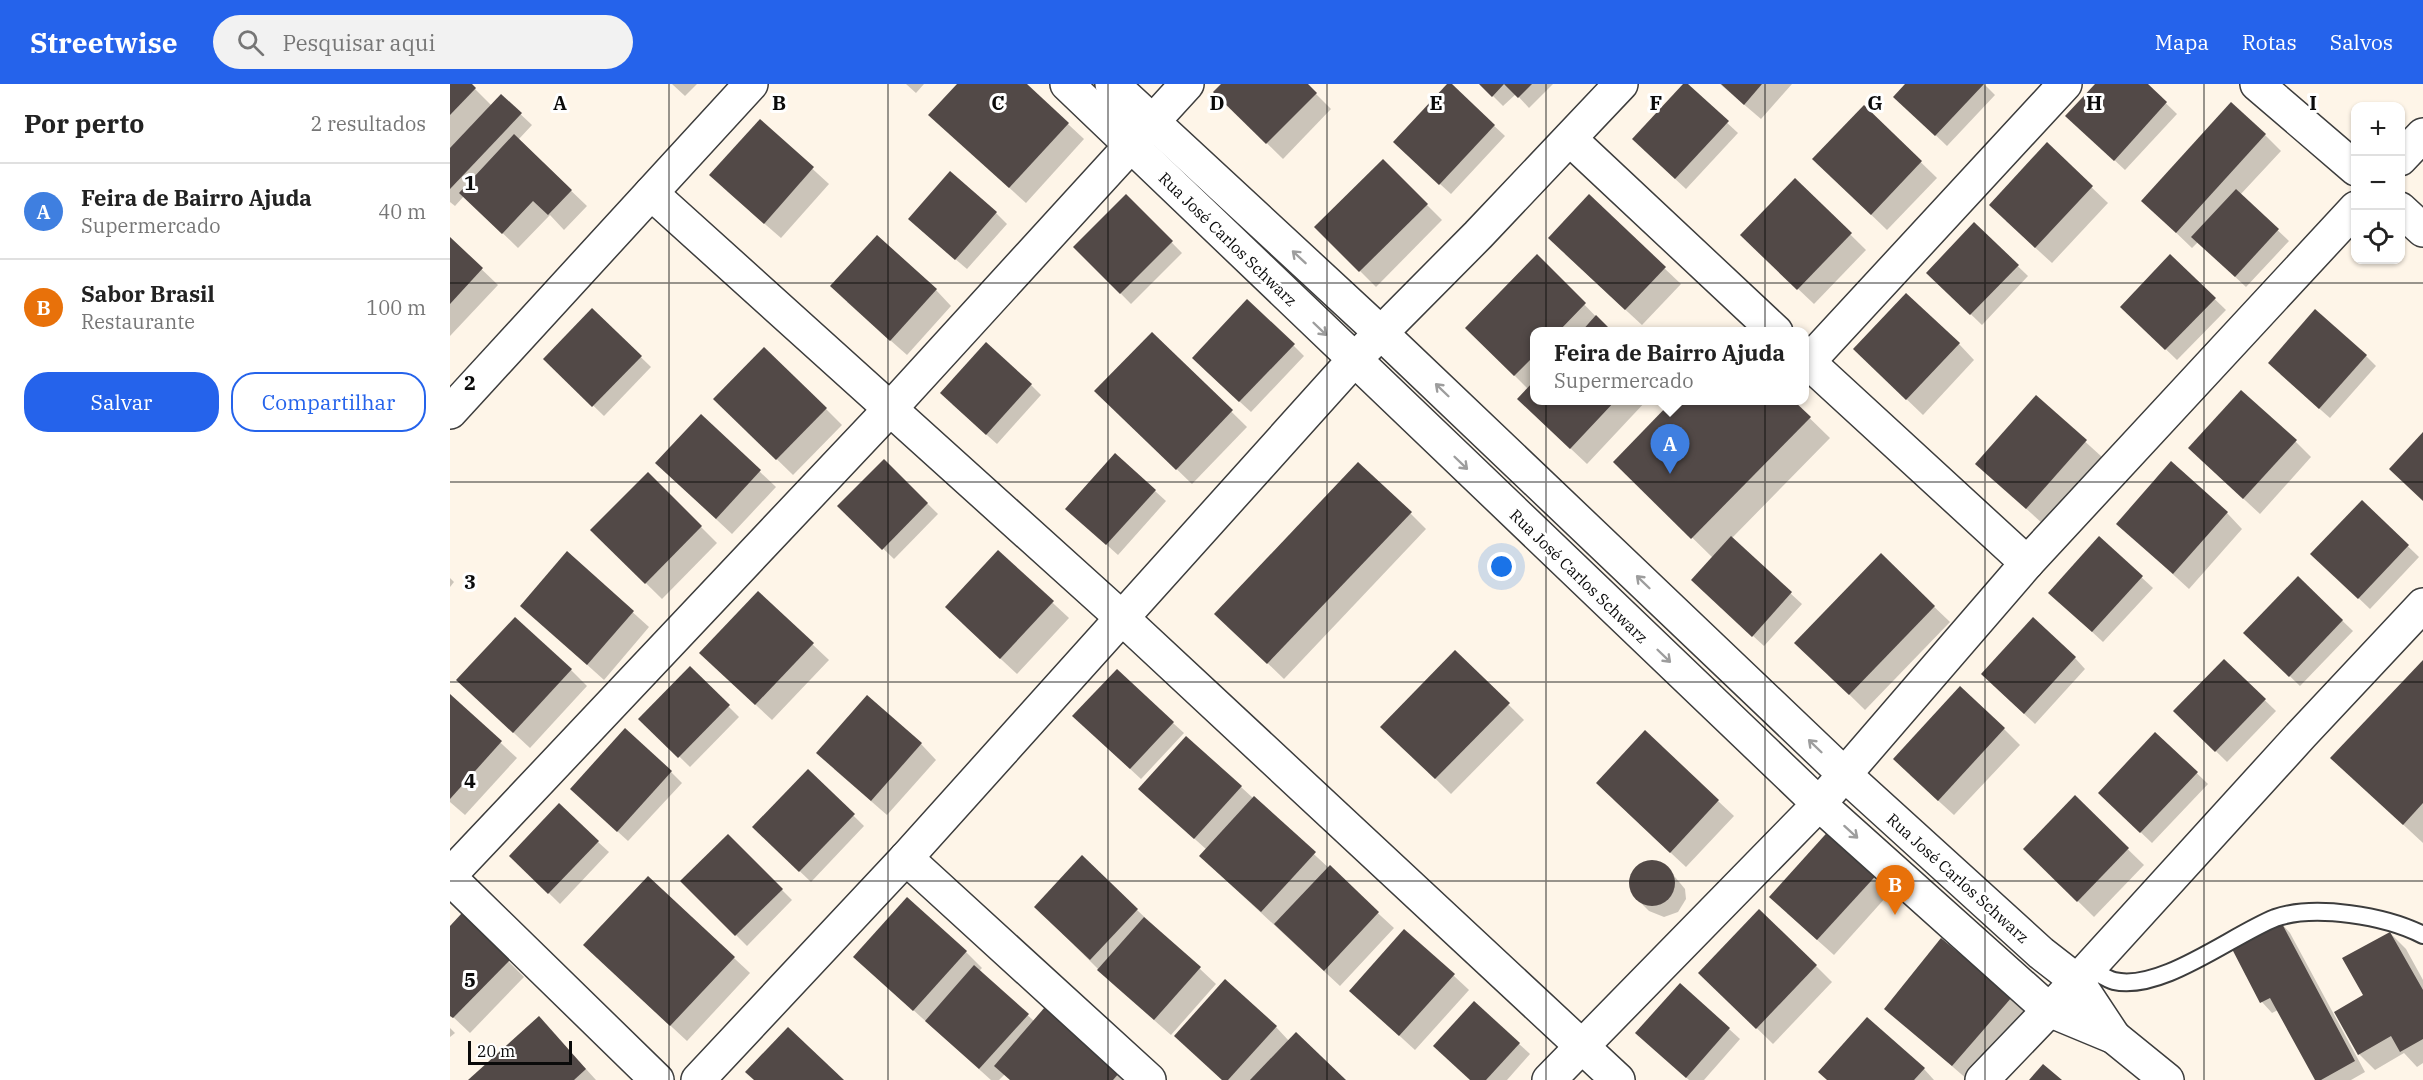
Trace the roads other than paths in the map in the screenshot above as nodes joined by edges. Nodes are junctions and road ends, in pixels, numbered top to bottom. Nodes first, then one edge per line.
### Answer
1 (752, 84) edge
2 (1067, 84) edge
3 (1112, 84) edge
4 (1187, 84) edge
5 (1622, 84) edge
6 (2065, 84) edge
7 (2257, 84) edge
8 (1142, 134) junction
9 (2423, 135) edge
10 (1570, 139) junction
11 (2403, 156) edge
12 (2351, 166) edge
13 (651, 193) junction
14 (2353, 210) edge
15 (2401, 210) edge
16 (2423, 230) edge
17 (1771, 327) edge
18 (1381, 333) junction
19 (1809, 358) edge
20 (1353, 361) junction
21 (1809, 362) edge
22 (890, 409) junction
23 (450, 412) edge
24 (2027, 563) junction
25 (2423, 605) edge
26 (1122, 618) junction
27 (1844, 774) junction
28 (1819, 804) junction
29 (906, 858) junction
30 (450, 877) edge
31 (2423, 935) edge
32 (2083, 975) junction
33 (2049, 1010) junction
34 (2114, 1037) junction
35 (1581, 1046) junction
36 (657, 1080) edge
37 (698, 1080) edge
38 (1149, 1080) edge
39 (1549, 1080) edge
40 (1618, 1080) edge
41 (1982, 1080) edge
42 (2167, 1080) edge

1 - 13 street
2 - 8 street, Rua José Carlos Schwarz
3 - 8 street, Rua José Carlos Schwarz
4 - 8 street
5 - 10 street
6 - 19 street
7 - 12 street
18 -> 8 street, Rua José Carlos Schwarz
8 -> 20 street, Rua José Carlos Schwarz
8 - 22 street
9 - 11 street
10 - 17 street
10 - 18 street
13 - 22 street
13 - 23 street
14 - 24 street
15 - 16 street
18 - 20 street
27 -> 18 street, Rua José Carlos Schwarz
20 - 26 street
20 -> 28 street, Rua José Carlos Schwarz
21 - 24 street
22 - 26 street
22 - 30 street
24 - 27 street
25 - 32 street
26 - 29 street
26 - 35 street
27 - 28 street
27 - 32 street, Rua José Carlos Schwarz
28 -> 33 street, Rua José Carlos Schwarz
28 - 35 street
29 - 37 street
29 - 38 street
30 - 36 street
31 - 32 lane
32 - 33 street
32 - 34 street, Rua José Carlos Schwarz
33 - 34 street, Rua José Carlos Schwarz
33 - 41 street
34 - 42 street, Rua José Carlos Schwarz
35 - 39 street
35 - 40 street

